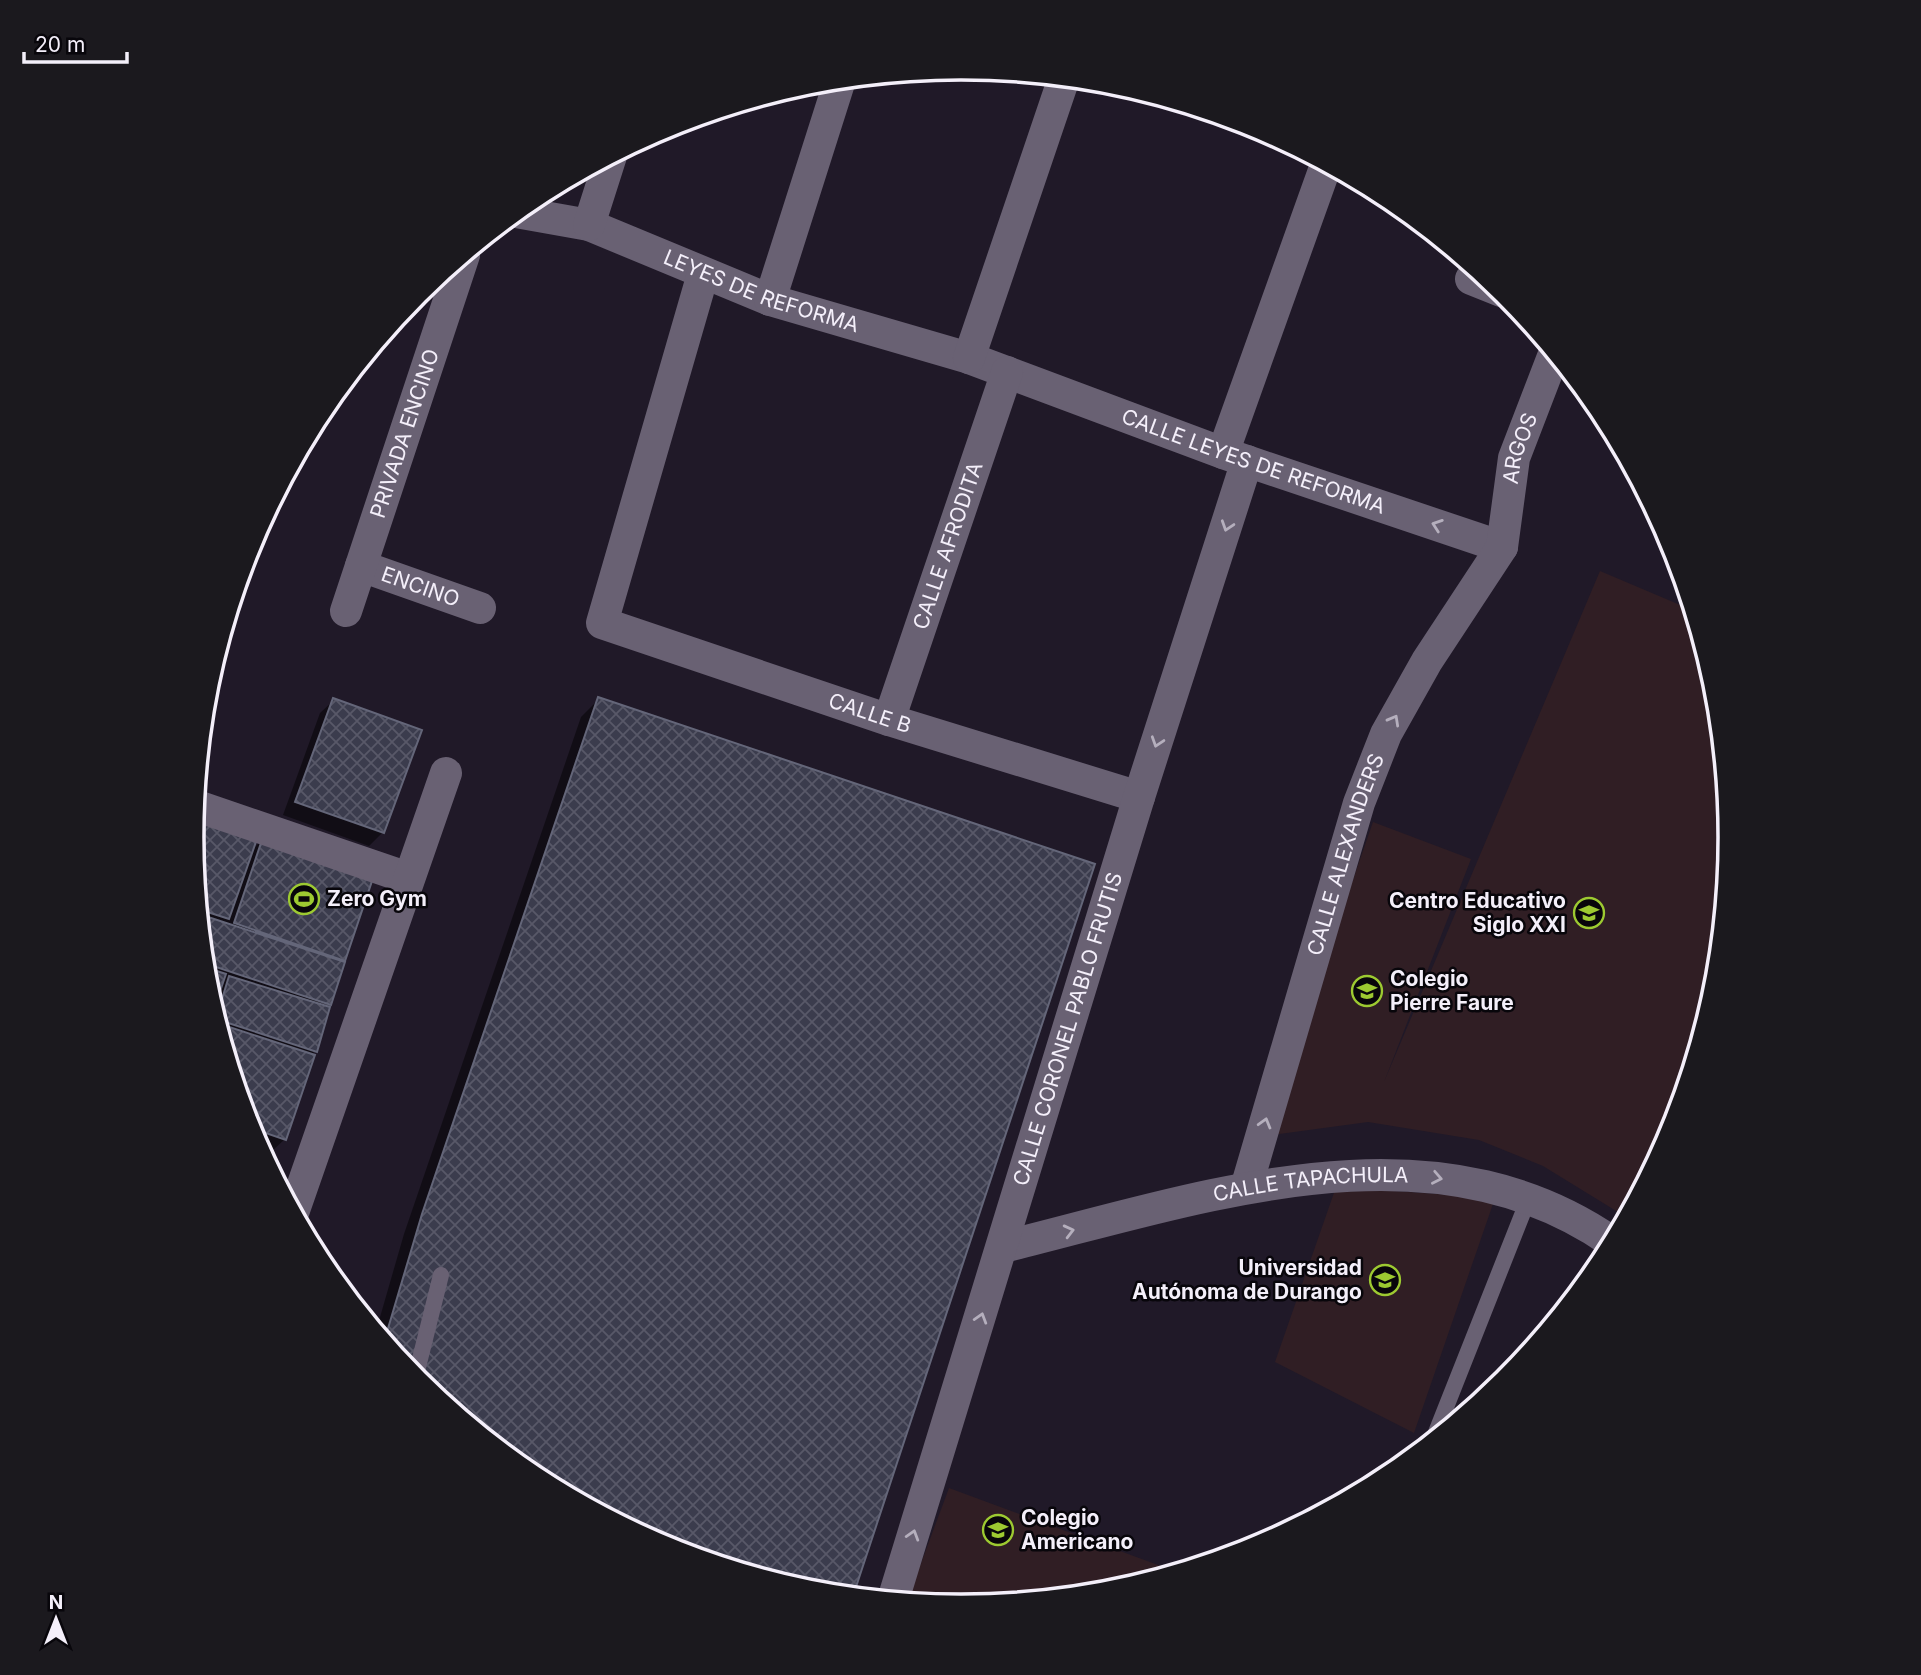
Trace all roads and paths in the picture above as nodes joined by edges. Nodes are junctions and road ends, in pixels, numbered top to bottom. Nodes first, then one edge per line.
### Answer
1 (1061, 87) edge
2 (836, 91) edge
3 (607, 169) edge
4 (1323, 174) edge
5 (531, 215) edge
6 (589, 225) junction
7 (459, 270) edge
8 (703, 274) junction
9 (770, 300) junction
10 (969, 358) junction
11 (1550, 364) edge
12 (1007, 372) junction
13 (1235, 457) junction
14 (1502, 547) junction
15 (361, 566) junction
16 (480, 608) dead end
17 (346, 611) dead end
18 (889, 720) junction
19 (446, 773) dead end
20 (1139, 797) junction
21 (205, 809) edge
22 (408, 878) junction
23 (1246, 1188) junction
24 (1528, 1199) junction
25 (297, 1201) edge
26 (1603, 1236) edge
27 (1003, 1247) junction
28 (441, 1275) dead end
29 (418, 1366) edge
30 (1440, 1423) edge
31 (895, 1591) edge

1 - 10 street
2 - 9 street
3 - 6 street
4 - 13 street, CALLE CORONEL PABLO FRUTIS
5 - 6 street, LEYES DE REFORMA
6 - 8 street, LEYES DE REFORMA
7 - 15 street, PRIVADA ENCINO
8 - 9 street, LEYES DE REFORMA
8 - 18 street, CALLE B
9 - 10 street, LEYES DE REFORMA
10 - 12 street, LEYES DE REFORMA
11 - 14 street, ARGOS
12 - 13 street, CALLE LEYES DE REFORMA
12 - 18 street, CALLE AFRODITA
14 -> 13 street, CALLE LEYES DE REFORMA
13 -> 20 street, CALLE CORONEL PABLO FRUTIS
23 -> 14 street, CALLE ALEXANDERS
15 - 16 street, ENCINO
15 - 17 street, PRIVADA ENCINO
18 - 20 street, CALLE B
19 - 22 street
20 - 27 street, CALLE CORONEL PABLO FRUTIS
21 - 22 street
22 - 25 street
23 -> 24 street, CALLE TAPACHULA
27 -> 23 street, CALLE TAPACHULA
24 - 26 street, CALLE TAPACHULA
24 - 30 lane
31 -> 27 street, CALLE CORONEL PABLO FRUTIS
28 - 29 lane

